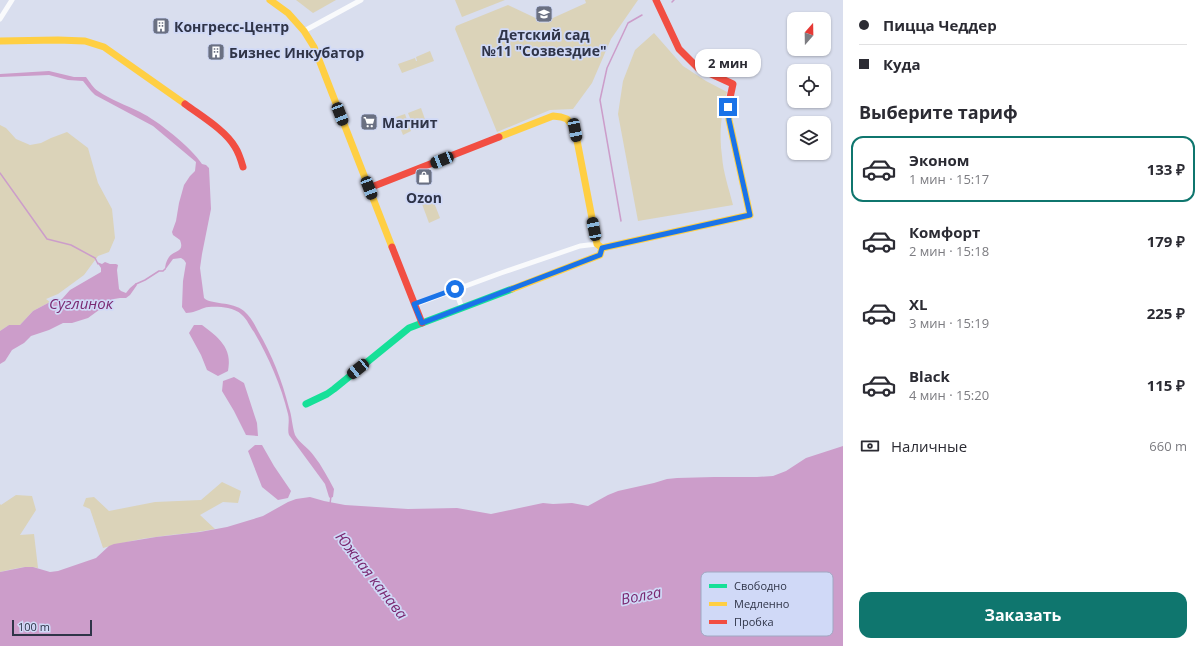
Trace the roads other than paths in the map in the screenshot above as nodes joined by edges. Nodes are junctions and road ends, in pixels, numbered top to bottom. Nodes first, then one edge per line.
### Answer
1 (12, 0) edge
2 (270, 0) edge
3 (361, 0) edge
4 (656, 0) edge
5 (0, 20) edge
6 (304, 30) junction
7 (0, 41) edge
8 (243, 167) dead end
9 (369, 188) junction
10 (600, 249) junction
11 (455, 289) junction
12 (414, 304) junction
13 (462, 308) junction
14 (422, 323) junction
15 (306, 404) dead end

1 - 5 street
2 - 6 street
3 - 6 street
4 - 10 street
6 - 9 street
7 - 8 street
9 - 10 street
9 - 12 street
10 - 11 street
10 - 13 street
11 - 12 street
11 - 13 street
12 - 14 street
13 - 14 street
14 - 15 street

